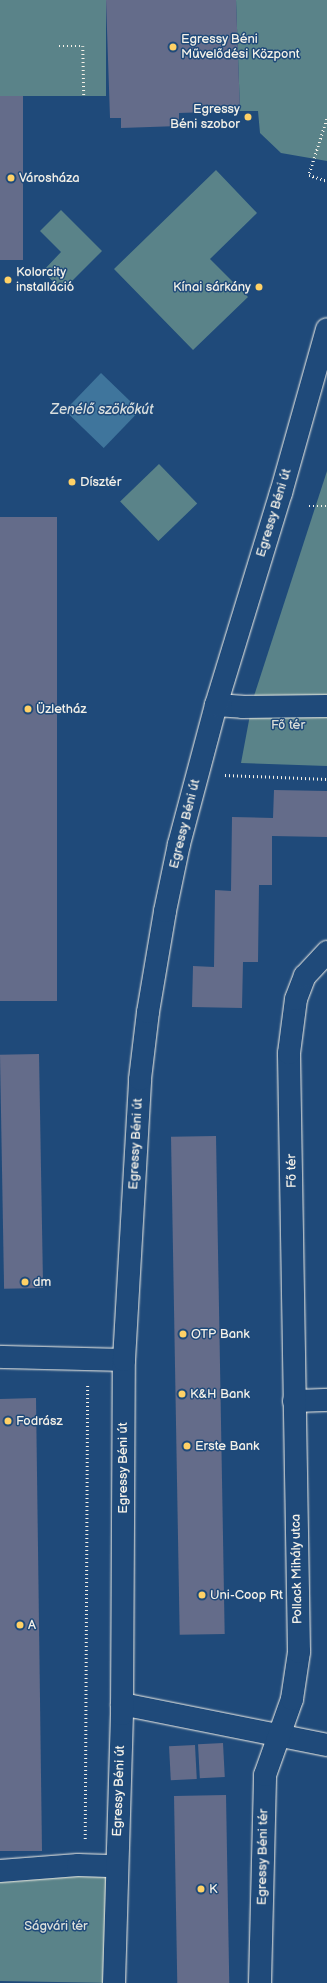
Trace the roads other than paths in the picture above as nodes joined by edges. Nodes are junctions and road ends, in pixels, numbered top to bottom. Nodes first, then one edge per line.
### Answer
1 (327, 329) edge
2 (216, 705) junction
3 (327, 706) edge
4 (327, 952) edge
5 (0, 1357) edge
6 (124, 1360) junction
7 (327, 1400) edge
8 (294, 1401) junction
9 (122, 1704) junction
10 (279, 1734) junction
11 (327, 1745) edge
12 (116, 1866) junction
13 (0, 1871) edge
14 (114, 1983) edge
15 (260, 1983) edge

1 - 2 street, Egressy Béni út
2 - 3 street
2 - 6 street, Egressy Béni út
4 - 8 street, Fő tér
5 - 6 street
6 - 9 street, Egressy Béni út
7 - 8 street
8 - 10 street, Pollack Mihály utca
9 - 10 street
9 - 12 street, Egressy Béni út
10 - 11 street
10 - 15 street, Egressy Béni tér
12 - 13 street
12 - 14 street, Egressy Béni út

